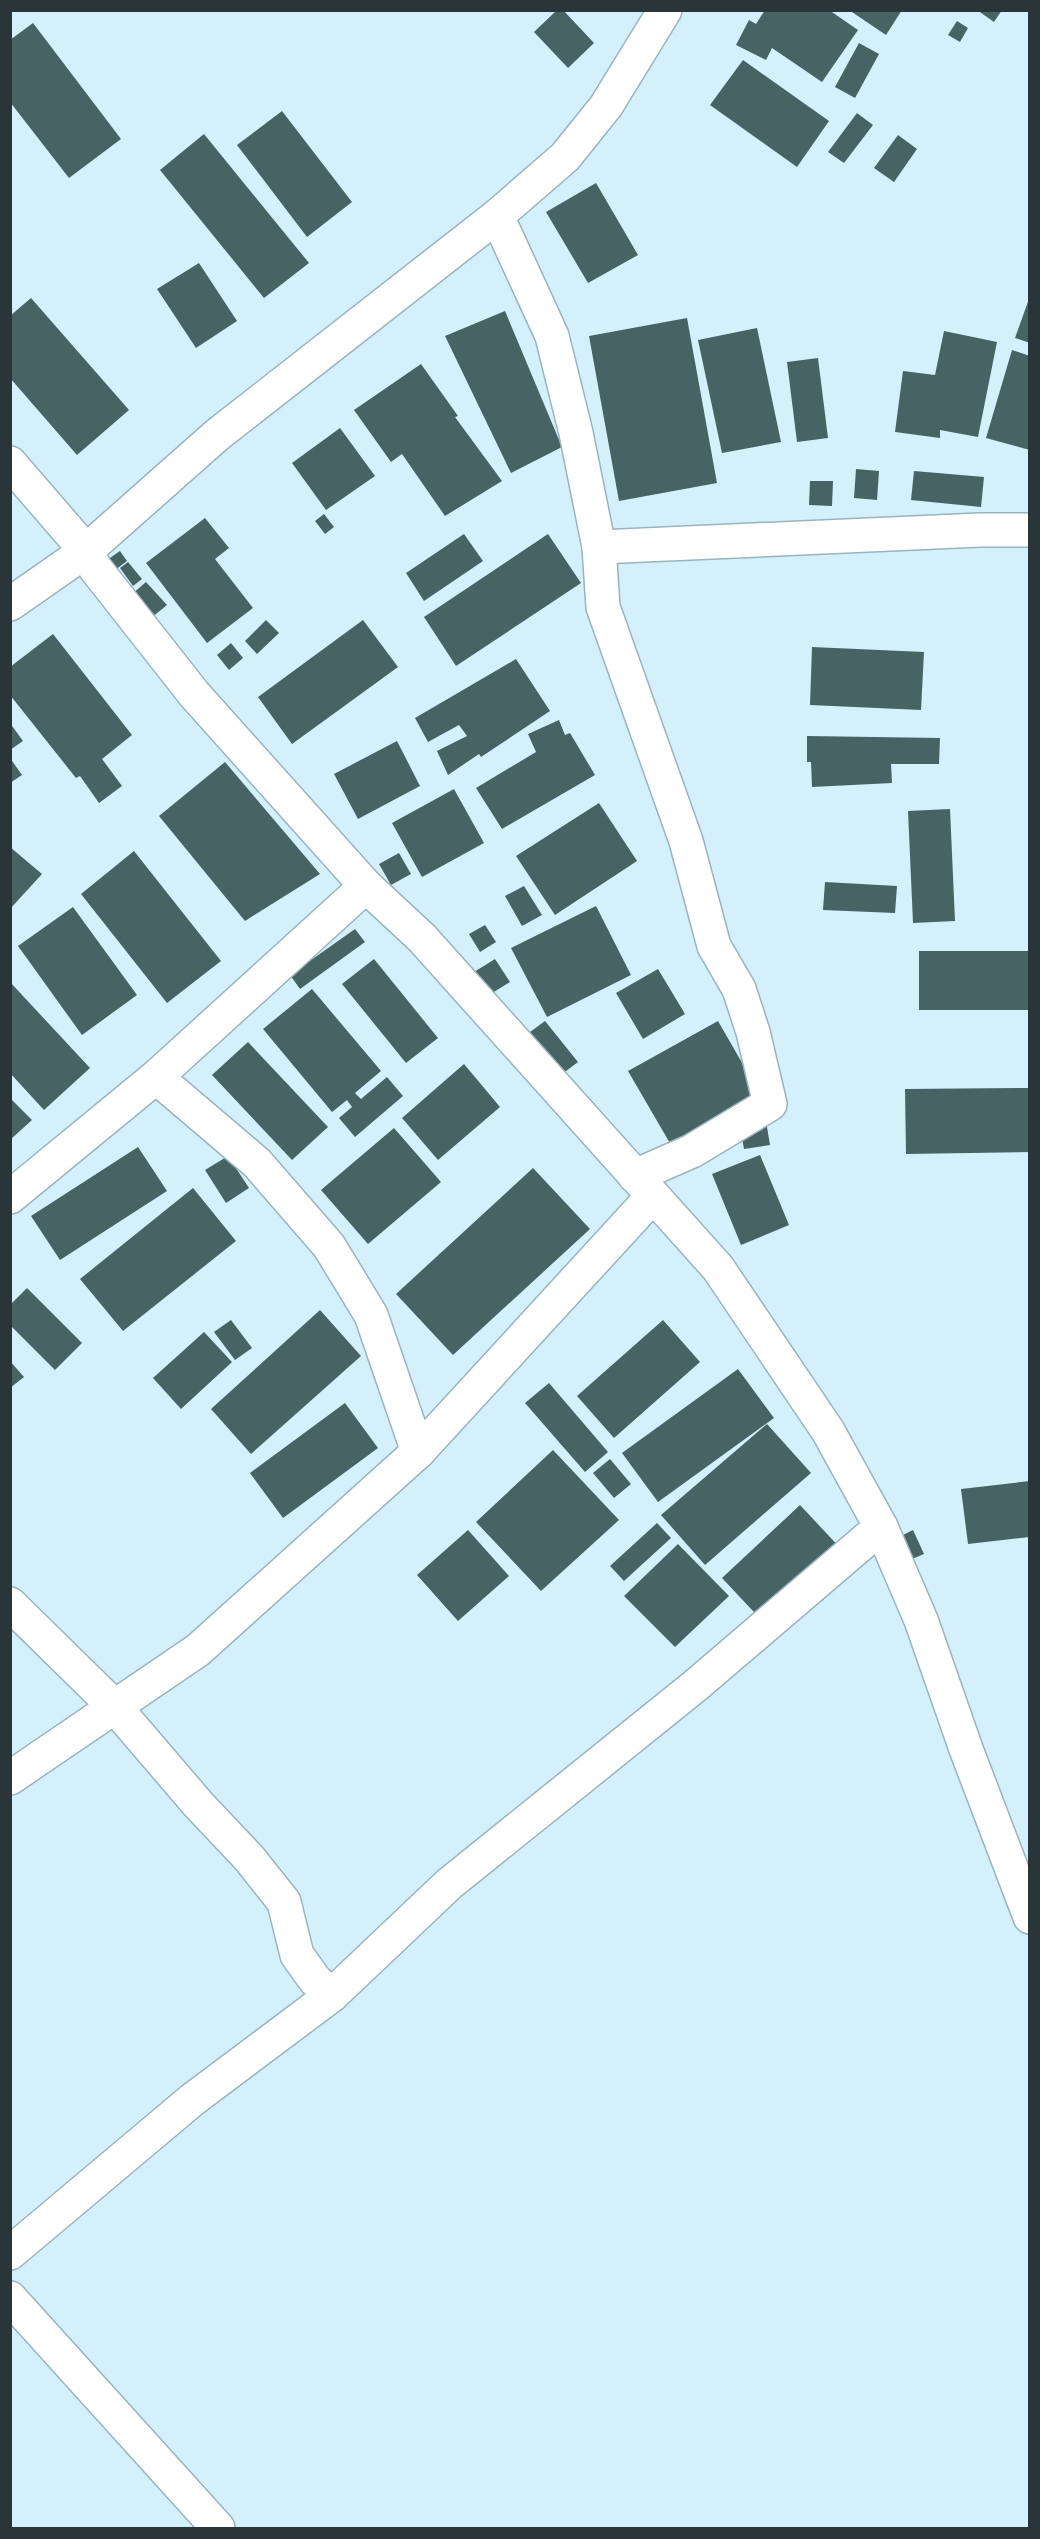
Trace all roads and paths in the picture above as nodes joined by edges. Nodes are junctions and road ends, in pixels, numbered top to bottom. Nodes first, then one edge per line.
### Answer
1 (665, 10) edge
2 (497, 216) junction
3 (10, 462) edge
4 (1029, 530) edge
5 (599, 547) junction
6 (86, 550) junction
7 (10, 604) edge
8 (366, 885) junction
9 (156, 1077) junction
10 (644, 1186) junction
11 (10, 1197) edge
12 (418, 1452) junction
13 (881, 1527) junction
14 (10, 1604) edge
15 (115, 1707) junction
16 (10, 1778) edge
17 (1029, 1917) edge
18 (332, 1995) junction
19 (10, 2253) edge
20 (10, 2298) edge
21 (218, 2529) edge

1 - 2 street
2 - 5 street
2 - 6 street
3 - 6 street
4 - 5 street
5 - 10 street
6 - 7 street
6 - 8 street
8 - 9 street
8 - 10 street
9 - 11 street
9 - 12 street
10 - 12 street
10 - 13 street
12 - 15 street
13 - 17 street
13 - 18 street
14 - 15 street
15 - 16 street
15 - 18 street
18 - 19 street
20 - 21 street

